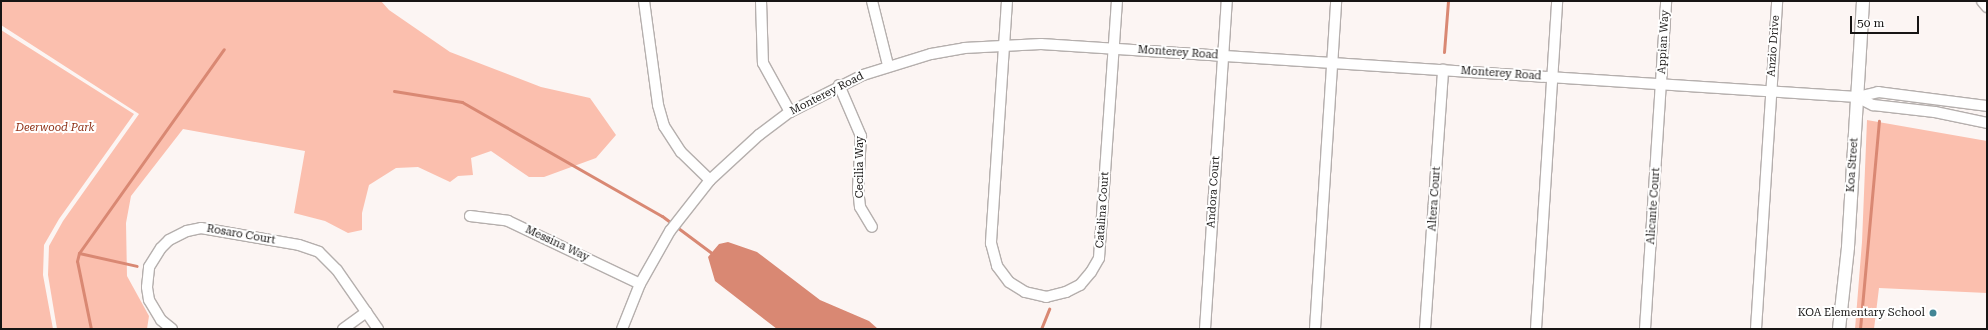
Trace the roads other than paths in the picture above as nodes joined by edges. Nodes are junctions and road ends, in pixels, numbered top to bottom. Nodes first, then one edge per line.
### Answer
1 (644, 1) edge
2 (761, 1) edge
3 (872, 1) edge
4 (1007, 1) edge
5 (1117, 1) edge
6 (1227, 1) edge
7 (1336, 1) edge
8 (1557, 1) edge
9 (1666, 1) edge
10 (1777, 1) edge
11 (1863, 1) edge
12 (1982, 1) edge
13 (1987, 7) edge
14 (1004, 44) junction
15 (1114, 49) junction
16 (1224, 56) junction
17 (1333, 63) junction
18 (888, 65) junction
19 (1443, 70) junction
20 (1552, 77) junction
21 (1662, 84) junction
22 (839, 85) junction
23 (1771, 91) junction
24 (1858, 97) junction
25 (1987, 106) edge
26 (790, 112) junction
27 (1987, 122) edge
28 (710, 180) junction
29 (470, 216) dead end
30 (872, 227) dead end
31 (640, 284) junction
32 (366, 312) junction
33 (172, 329) edge
34 (342, 329) edge
35 (378, 329) edge
36 (622, 329) edge
37 (1205, 329) edge
38 (1315, 329) edge
39 (1425, 329) edge
40 (1536, 329) edge
41 (1645, 329) edge
42 (1756, 329) edge
43 (1839, 329) edge

1 - 28 street
2 - 26 street
3 - 18 street
4 - 14 street, Catalina Court
5 - 15 street, Catalina Court
6 - 16 street, Andora Court
7 - 17 street
8 - 20 street
9 - 21 street, Appian Way
10 - 23 street, Anzio Drive
11 - 24 main road, Koa Street
12 - 13 street
14 - 15 street, Monterey Road
14 - 15 street, Catalina Court
14 - 18 street, Monterey Road
15 - 16 street, Monterey Road
16 - 17 street, Monterey Road
16 - 37 street, Andora Court
17 - 19 street, Monterey Road
17 - 38 street
18 - 22 street, Monterey Road
19 - 20 street, Monterey Road
19 - 39 street, Altera Court
20 - 21 street, Monterey Road
20 - 40 street
21 - 23 street, Monterey Road
21 - 41 street, Alicante Court
22 - 26 street, Monterey Road
22 - 30 street, Cecilia Way
23 - 24 street, Monterey Road
23 - 42 street
24 - 25 street
24 - 27 street
24 - 43 main road, Koa Street
26 - 28 street, Monterey Road
28 - 31 street, Monterey Road
29 - 31 street, Messina Way
31 - 36 street, Monterey Road
32 - 33 street, Rosaro Court
32 - 34 street
32 - 35 street, Rosaro Court

